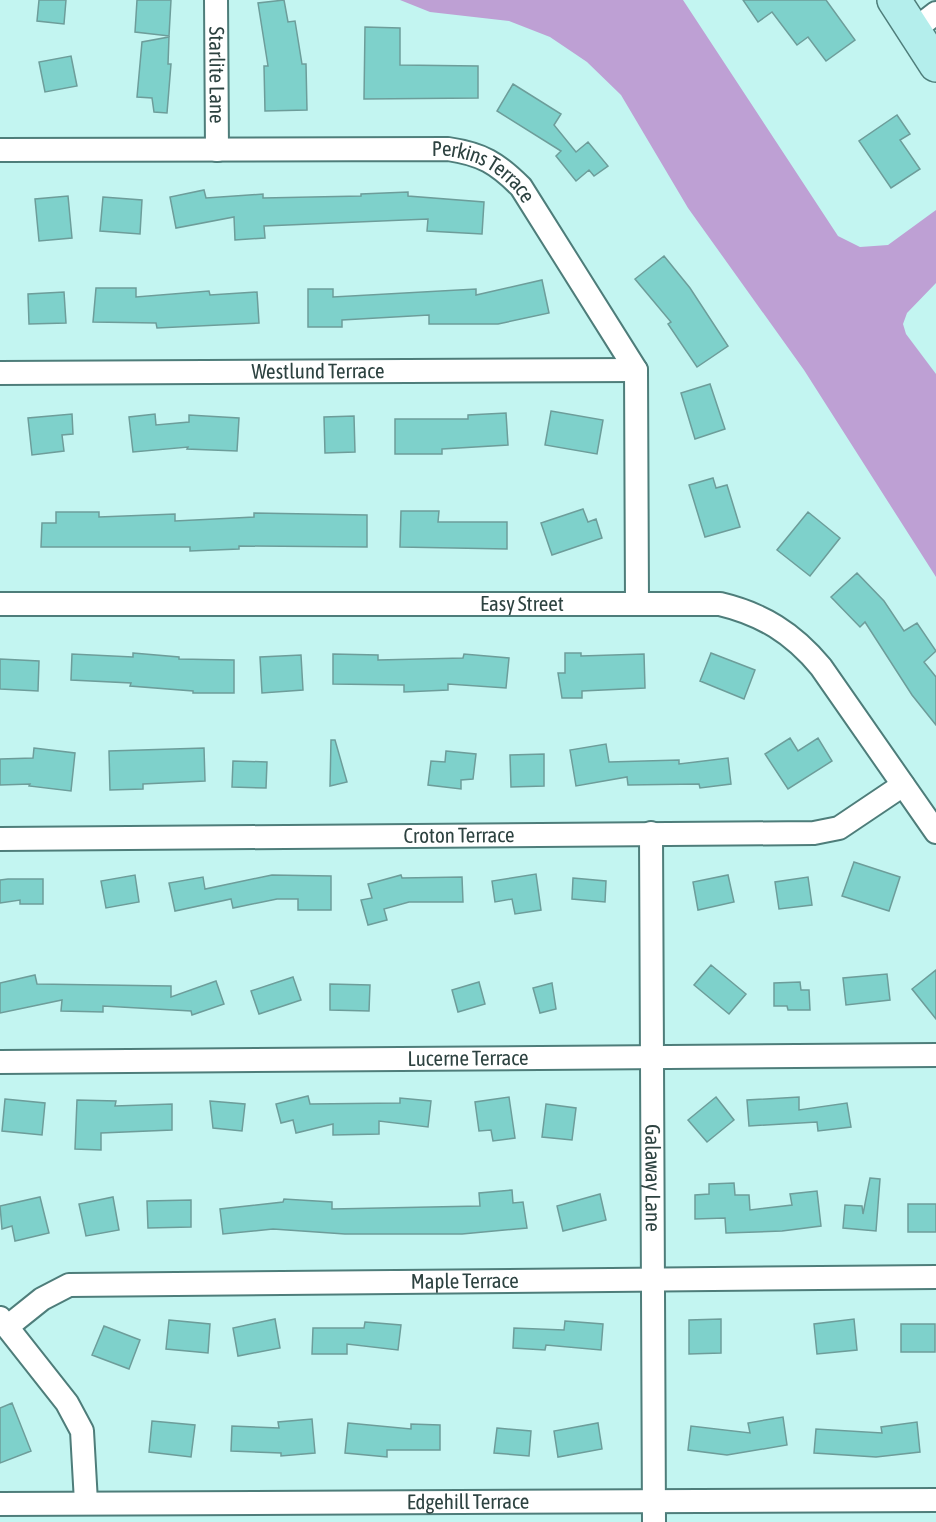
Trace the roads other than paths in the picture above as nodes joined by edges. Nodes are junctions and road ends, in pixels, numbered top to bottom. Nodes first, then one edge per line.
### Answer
1 (216, 0) edge
2 (894, 0) edge
3 (925, 22) edge
4 (936, 66) edge
5 (0, 150) edge
6 (217, 150) junction
7 (636, 370) junction
8 (0, 373) edge
9 (637, 602) junction
10 (0, 604) edge
11 (903, 785) junction
12 (936, 832) edge
13 (651, 833) junction
14 (0, 838) edge
15 (936, 1055) edge
16 (652, 1056) junction
17 (0, 1062) edge
18 (936, 1277) edge
19 (653, 1278) junction
20 (4, 1322) edge
21 (936, 1500) edge
22 (86, 1502) junction
23 (0, 1504) edge
24 (653, 1511) edge

1 - 6 street, Starlite Lane
2 - 3 street
3 - 4 street
5 - 6 street, Perkins Terrace
6 - 7 street, Perkins Terrace
7 - 8 street, Westlund Terrace
7 - 9 street
9 - 10 street, Easy Street
9 - 11 street, Easy Street
11 - 12 street, Easy Street
11 - 13 street, Croton Terrace
13 - 14 street, Croton Terrace
13 - 16 street, Galaway Lane
15 - 16 street, Lucerne Terrace
16 - 17 street, Lucerne Terrace
16 - 19 street, Galaway Lane
18 - 19 street, Maple Terrace
19 - 20 street, Maple Terrace
19 - 24 street, Galaway Lane
20 - 22 street
21 - 24 street, Edgehill Terrace
22 - 23 street, Edgehill Terrace
22 - 24 street, Edgehill Terrace

